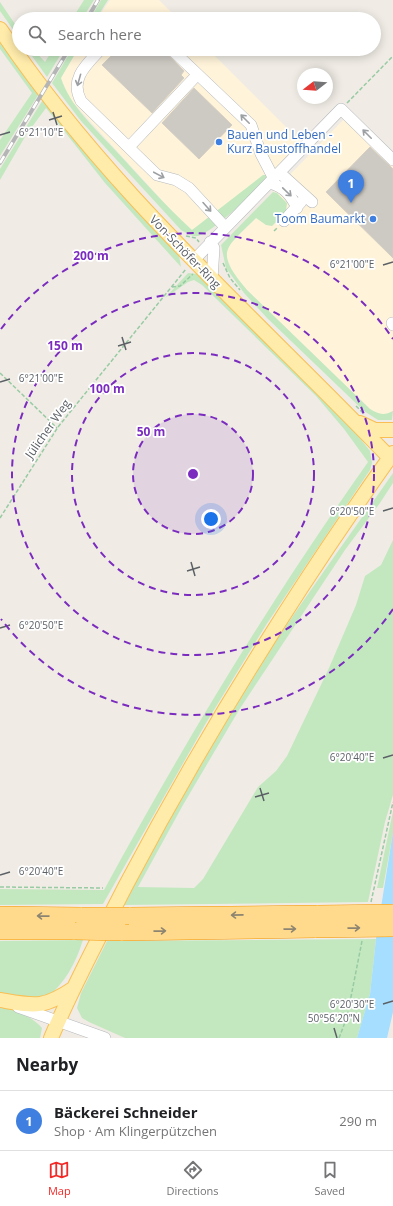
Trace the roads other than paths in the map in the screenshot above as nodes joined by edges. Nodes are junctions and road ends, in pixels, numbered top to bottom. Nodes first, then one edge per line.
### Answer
1 (0, 28) edge
2 (12, 45) edge
3 (20, 56) edge
4 (94, 56) edge
5 (178, 56) edge
6 (197, 75) junction
7 (129, 147) junction
8 (393, 160) edge
9 (275, 178) junction
10 (303, 194) junction
11 (312, 202) dead end
12 (297, 208) junction
13 (287, 221) dead end
14 (225, 227) junction
15 (210, 242) junction
16 (193, 261) junction
17 (212, 279) junction
18 (355, 421) junction
19 (393, 430) edge
20 (391, 456) edge
21 (393, 913) edge
22 (0, 915) edge
23 (317, 921) junction
24 (78, 924) junction
25 (393, 928) edge
26 (0, 931) edge
27 (74, 988) junction
28 (0, 1000) edge
29 (58, 1021) junction
30 (51, 1038) edge
31 (105, 1038) edge

1 - 2 main road, Von-Schöfer-Ring
3 - 16 main road, Von-Schöfer-Ring
4 -> 7 street
5 - 6 street
6 - 7 street
9 -> 6 street
7 -> 14 street
8 -> 9 street
9 - 10 street
9 -> 12 street
9 - 14 street
10 - 11 street
10 - 12 street
12 - 13 street
14 - 15 street
15 - 16 street
15 - 17 street
16 - 17 main road, Von-Schöfer-Ring
17 - 18 main road, Von-Schöfer-Ring
18 - 19 main road
18 - 20 main road, Von-Schöfer-Ring
20 - 27 main road
21 - 23 highway, bridge
24 -> 22 highway
23 -> 24 highway, bridge
24 -> 23 highway, bridge
23 -> 25 highway, bridge
24 - 26 highway
27 - 28 main road
27 - 29 main road
28 - 29 street
29 - 30 main road
29 - 31 street

